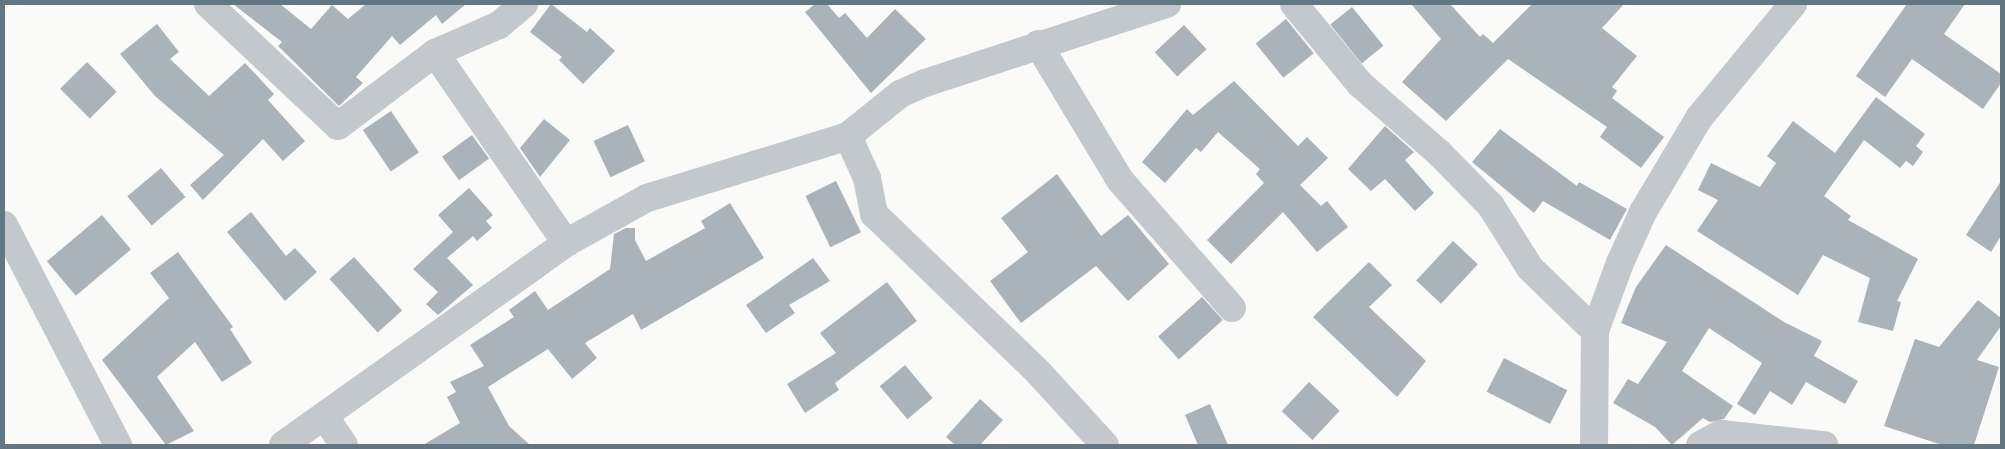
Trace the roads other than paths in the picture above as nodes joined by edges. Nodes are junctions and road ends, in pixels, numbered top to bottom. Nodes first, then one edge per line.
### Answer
1 (208, 4) edge
2 (524, 4) edge
3 (1167, 4) edge
4 (1294, 4) edge
5 (1793, 4) edge
6 (1038, 44) junction
7 (435, 54) junction
8 (848, 136) junction
9 (4, 225) edge
10 (566, 243) junction
11 (1232, 308) dead end
12 (1595, 331) junction
13 (325, 418) junction
14 (1595, 436) edge
15 (118, 445) edge
16 (283, 445) edge
17 (344, 445) edge
18 (1105, 445) edge
19 (1617, 445) edge
20 (1700, 445) edge
21 (1824, 445) edge

1 - 7 street
2 - 7 street
3 - 6 street
4 - 12 street
5 - 12 street
6 - 8 street
6 - 11 street
7 - 10 street
8 - 10 street
8 - 18 street
9 - 15 street
10 - 13 street
12 - 14 street
13 - 16 street
13 - 17 street
14 - 19 street
20 - 21 street

